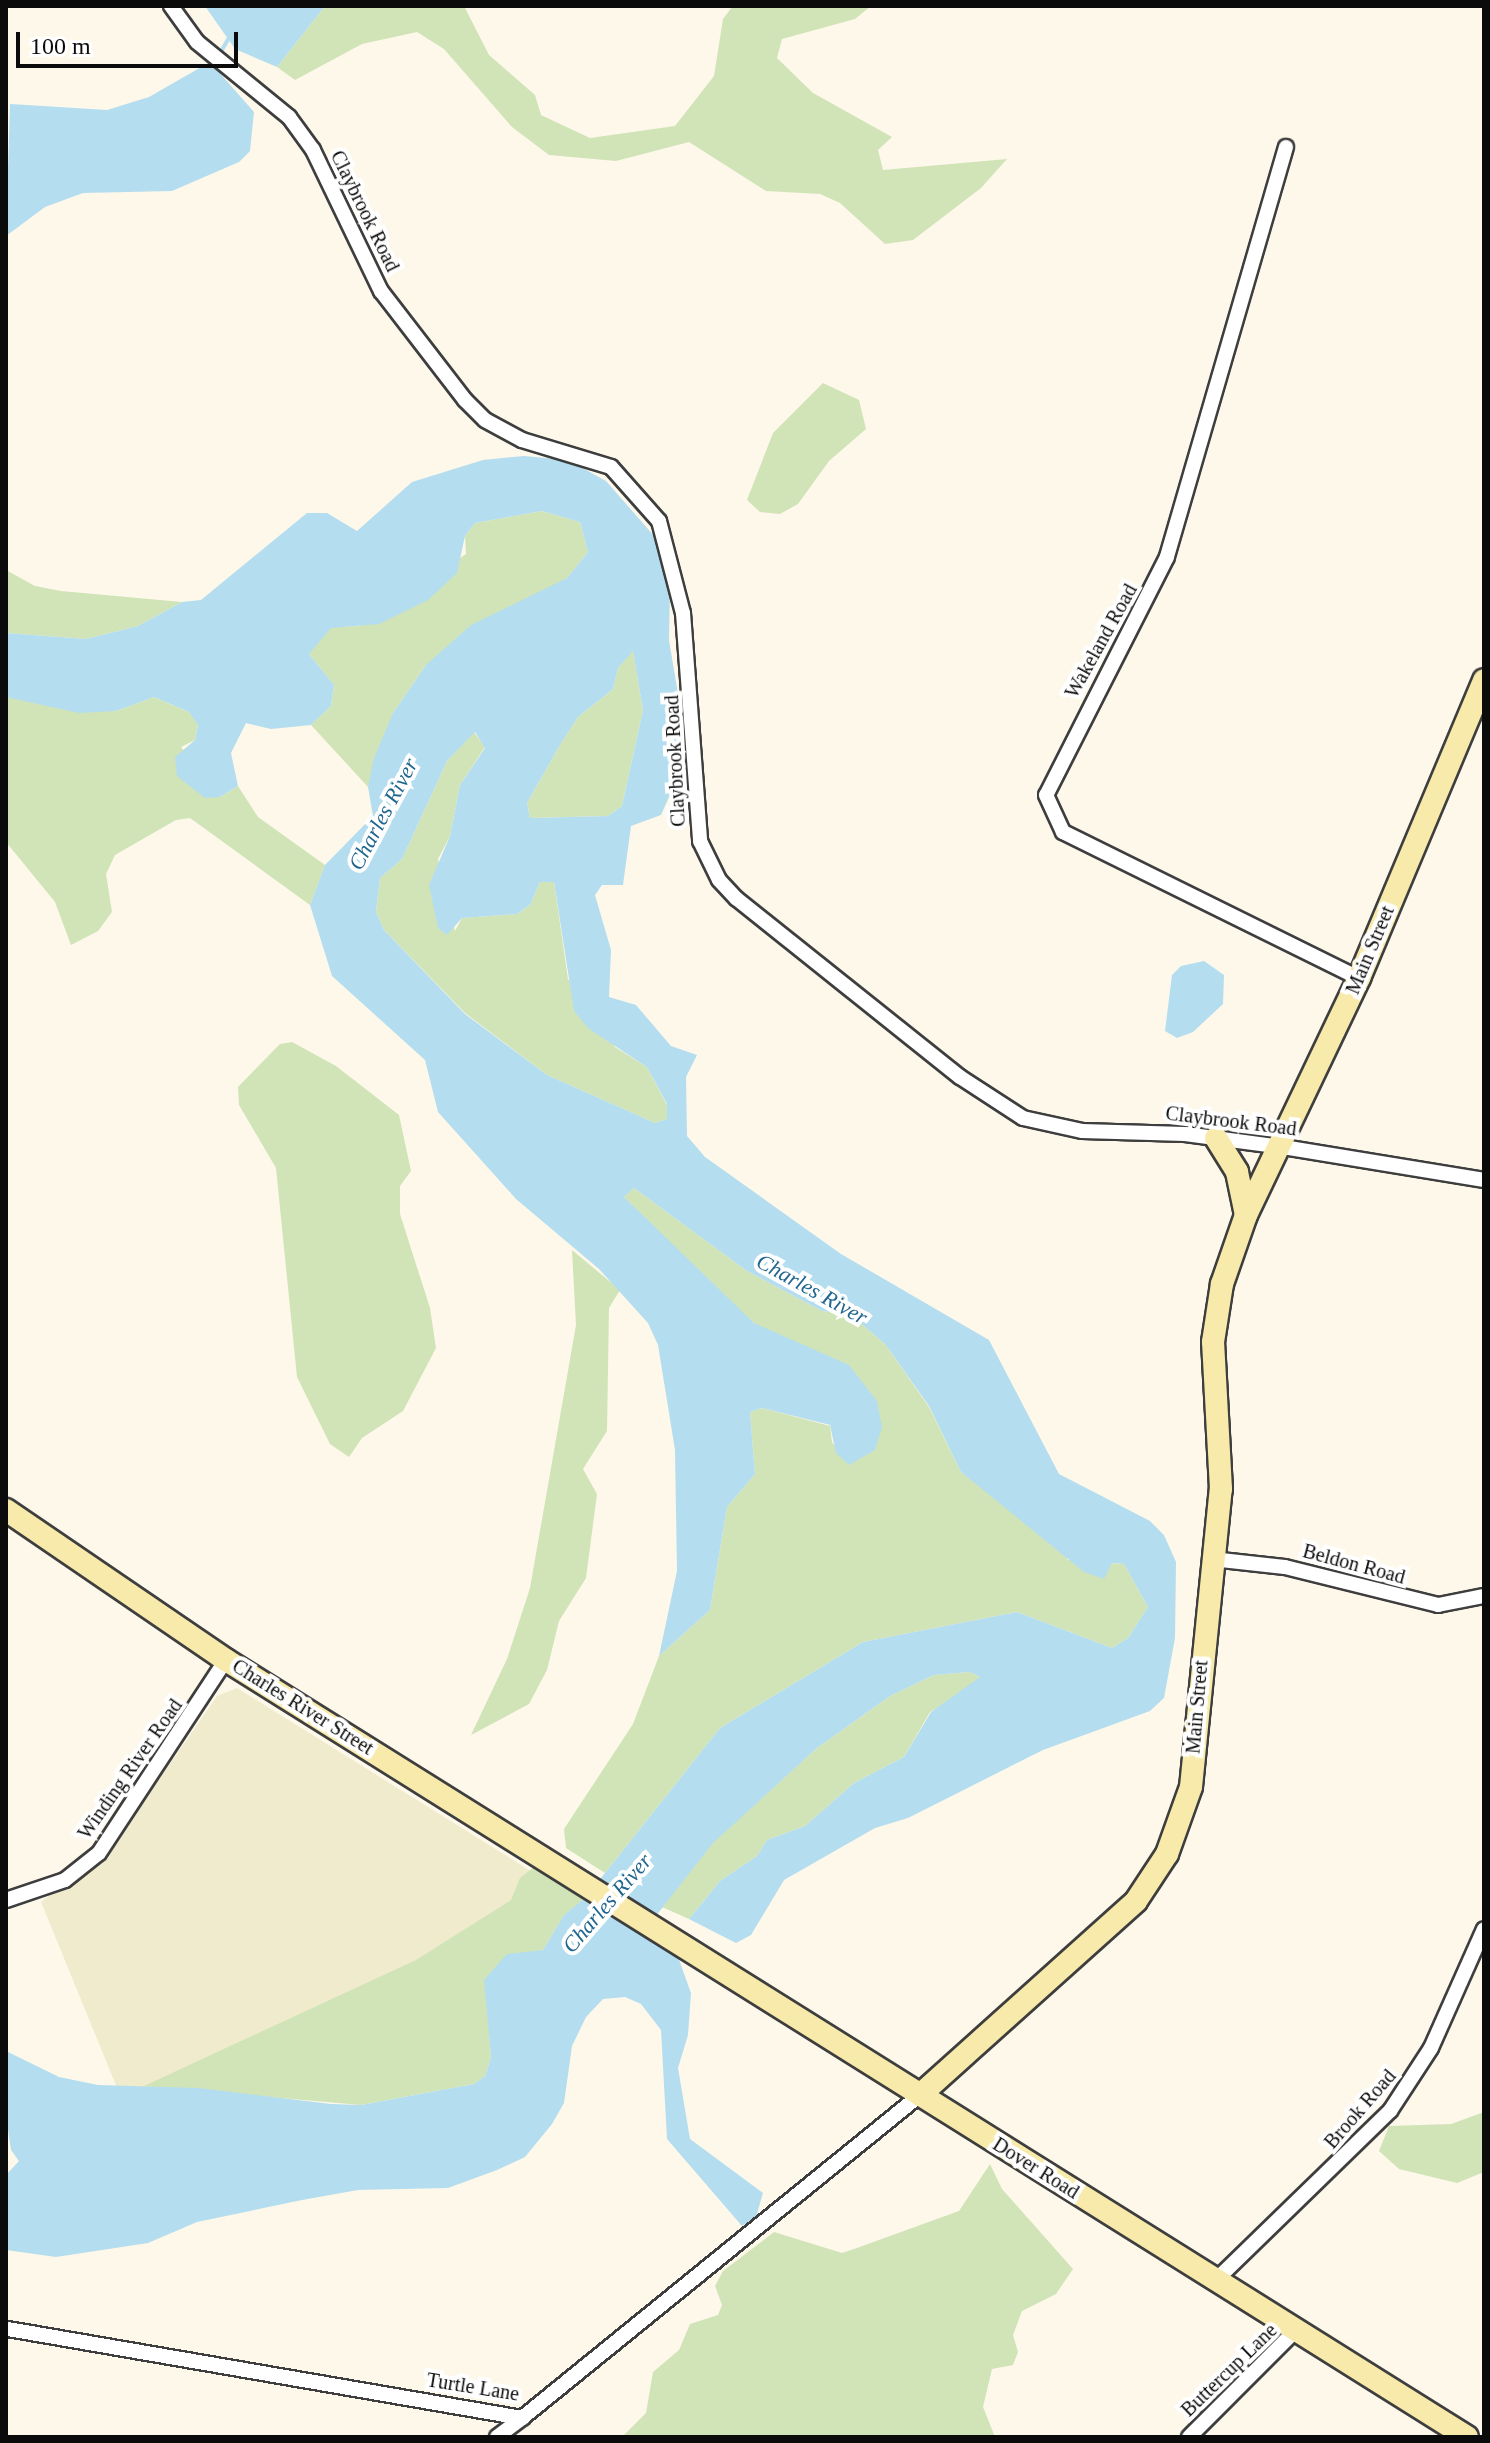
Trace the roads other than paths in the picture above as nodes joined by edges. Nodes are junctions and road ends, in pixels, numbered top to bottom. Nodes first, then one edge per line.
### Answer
1 (171, 6) edge
2 (1286, 147) dead end
3 (1484, 680) edge
4 (1359, 978) junction
5 (1216, 1138) junction
6 (1283, 1147) junction
7 (1484, 1180) edge
8 (1246, 1215) junction
9 (6, 1510) edge
10 (1212, 1559) junction
11 (1484, 1596) edge
12 (226, 1660) junction
13 (606, 1896) joint
14 (6, 1900) edge
15 (1484, 1929) edge
16 (920, 2095) junction
17 (1216, 2280) junction
18 (8, 2329) dead end
19 (1296, 2330) junction
20 (522, 2418) junction
21 (497, 2437) edge
22 (1189, 2437) edge
23 (1467, 2437) edge

1 - 5 street, Claybrook Road
2 - 4 street, Wakeland Road
3 - 4 street, Main Street
4 - 6 street, Main Street
5 - 6 street, Claybrook Road
5 - 8 street, Main Street
6 - 7 street, Claybrook Road
6 - 8 street, Main Street
8 - 10 street, Main Street
9 - 12 street, Charles River Street
10 - 11 street, Beldon Road
10 - 16 street, Main Street
12 - 13 street, Charles River Street
12 - 14 street, Winding River Road
13 - 16 street, Dover Road
15 - 17 street, Brook Road
16 - 17 street, Dover Road
16 - 20 street, Turtle Lane
17 - 19 street, Dover Road
18 - 20 street, Turtle Lane
19 - 22 street, Buttercup Lane
19 - 23 street, Dover Road
20 - 21 street

